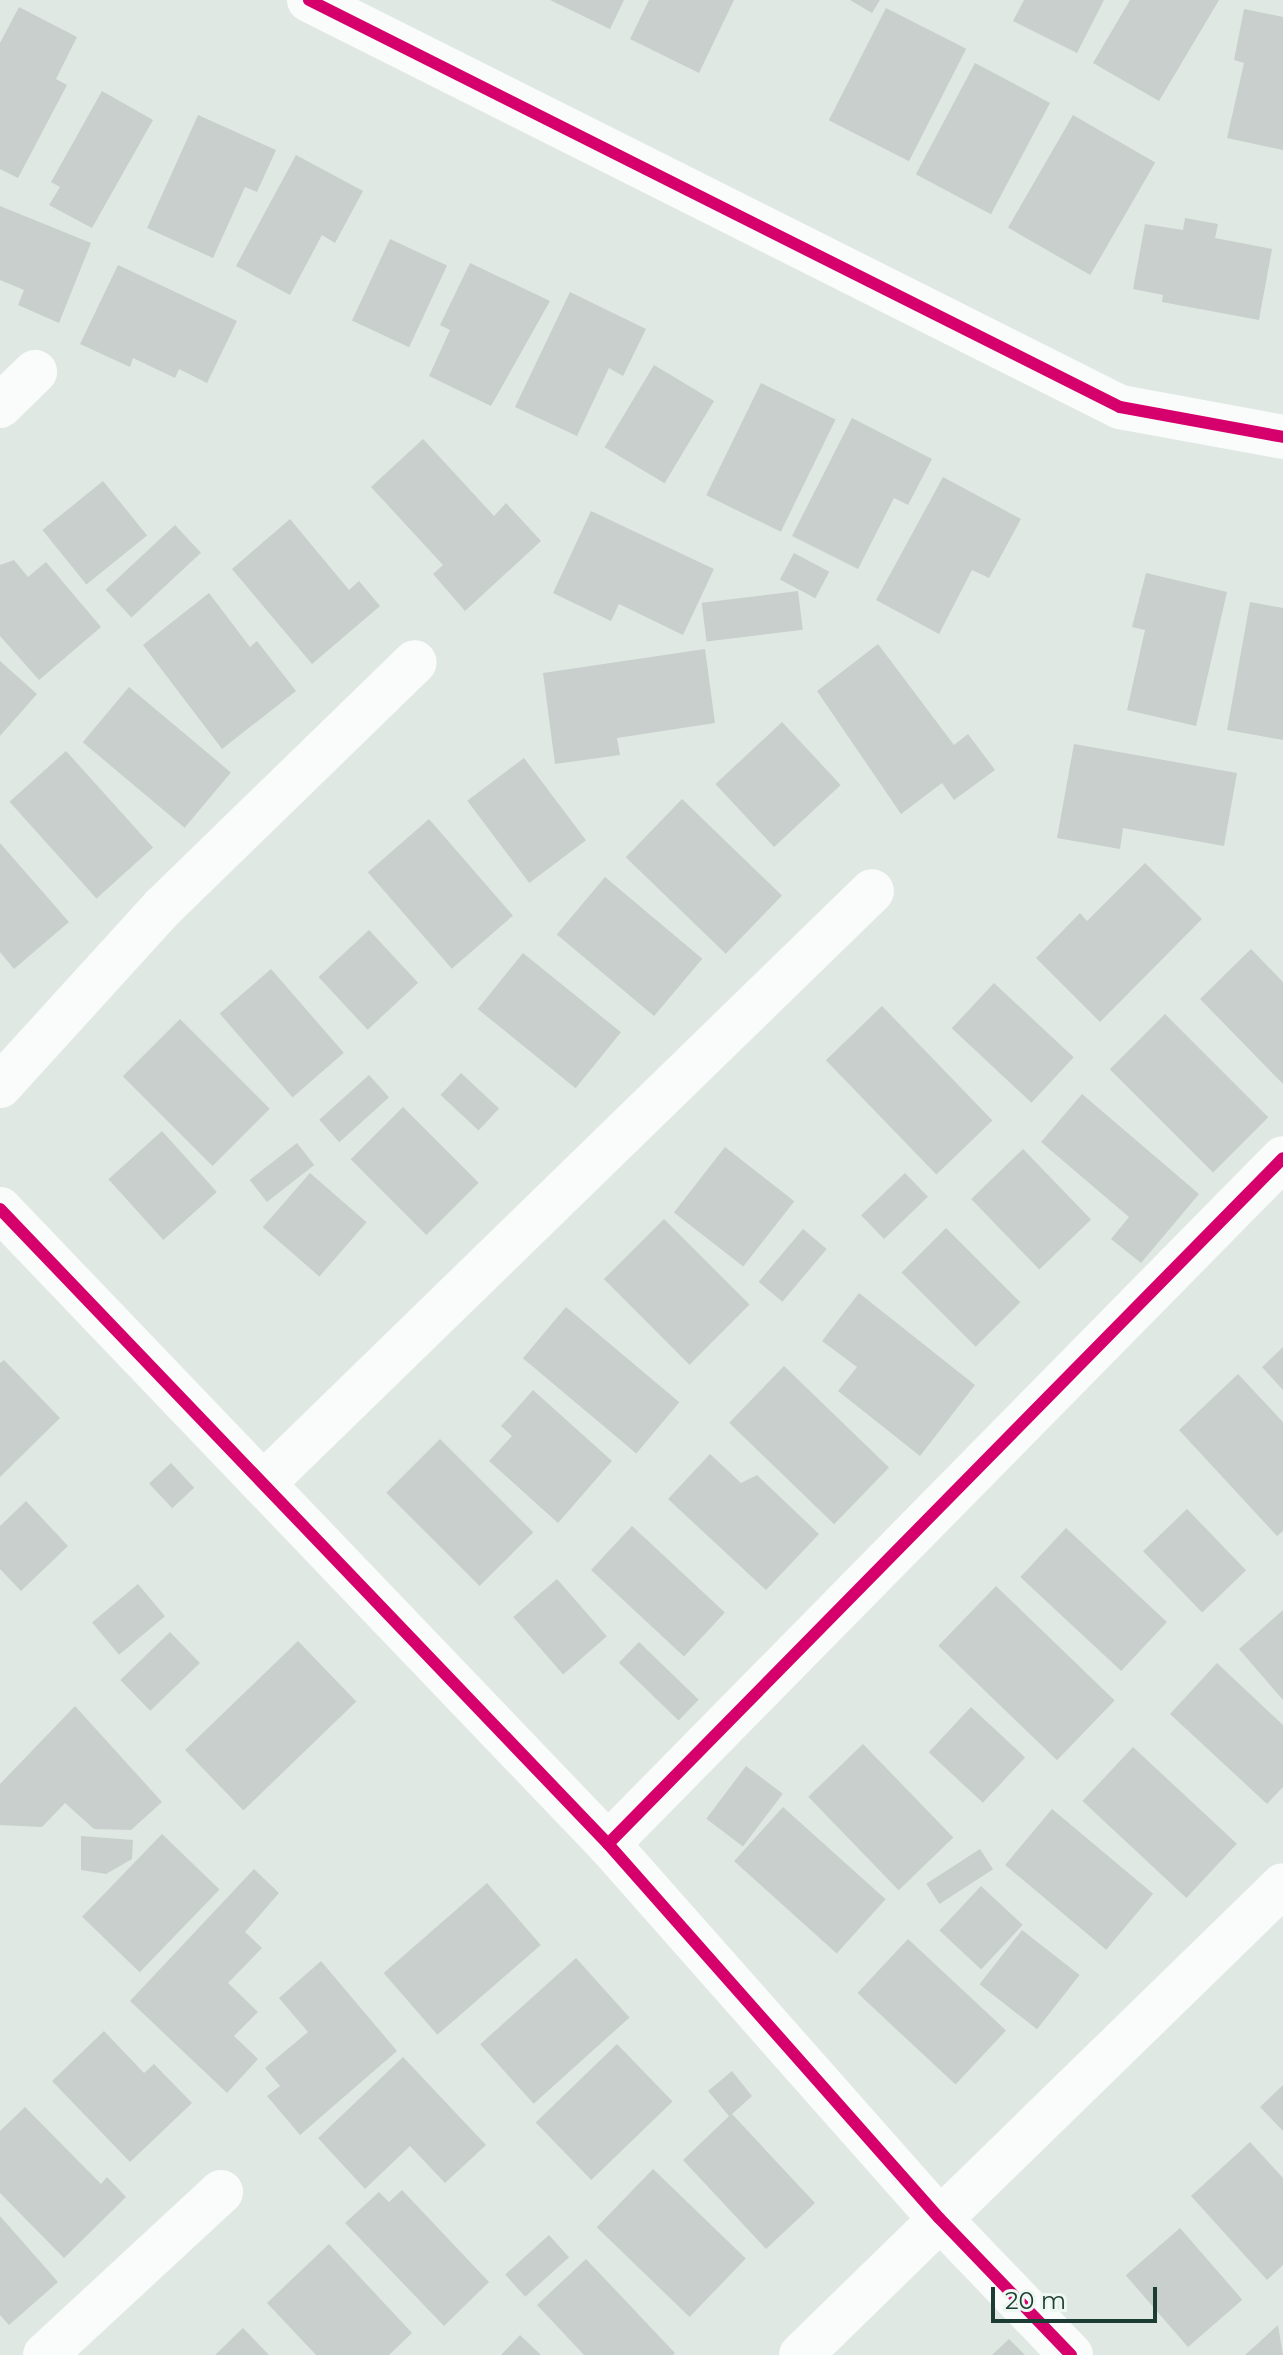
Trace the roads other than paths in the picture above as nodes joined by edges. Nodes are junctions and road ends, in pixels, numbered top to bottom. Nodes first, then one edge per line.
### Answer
1 (309, 0) edge
2 (35, 372) dead end
3 (0, 406) edge
4 (1283, 437) edge
5 (415, 662) dead end
6 (872, 891) dead end
7 (0, 1086) edge
8 (1283, 1158) edge
9 (0, 1209) edge
10 (265, 1482) junction
11 (608, 1844) junction
12 (1283, 1885) edge
13 (221, 2192) dead end
14 (939, 2218) junction
15 (45, 2355) edge
16 (801, 2355) edge
17 (1071, 2355) edge

1 - 4 street
2 - 3 street
5 - 7 street
6 - 10 street
8 - 11 street
9 - 10 street
10 - 11 street
11 - 14 street
12 - 14 street
13 - 15 street
14 - 16 street
14 - 17 street

